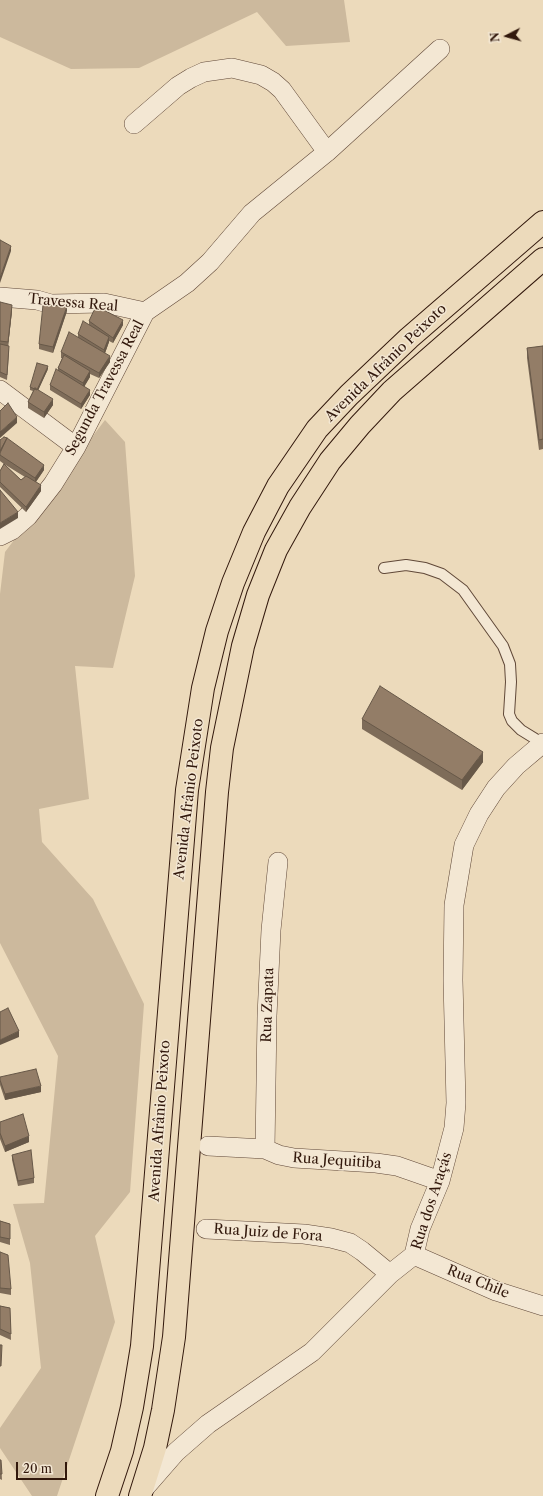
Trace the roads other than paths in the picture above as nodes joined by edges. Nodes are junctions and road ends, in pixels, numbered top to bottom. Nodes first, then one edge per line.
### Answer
1 (440, 49) dead end
2 (134, 124) dead end
3 (327, 152) junction
4 (543, 222) edge
5 (543, 259) edge
6 (0, 297) edge
7 (145, 312) junction
8 (0, 390) edge
9 (76, 447) junction
10 (0, 536) edge
11 (384, 568) dead end
12 (543, 743) edge
13 (278, 862) dead end
14 (208, 1146) dead end
15 (265, 1149) junction
16 (440, 1181) junction
17 (206, 1229) dead end
18 (414, 1255) junction
19 (390, 1274) junction
20 (543, 1306) edge
21 (141, 1494) edge
22 (107, 1496) edge

1 - 3 street, Segunda Travessa Real
2 - 3 street
3 - 7 street, Segunda Travessa Real
4 - 22 main road, Avenida Afrânio Peixoto
5 - 21 main road, Avenida Afrânio Peixoto
6 - 7 street, Travessa Real
7 - 9 street, Segunda Travessa Real
8 - 9 street
9 - 10 street, Segunda Travessa Real
11 - 12 lane
12 - 16 street, Rua dos Araçás
13 - 15 street, Rua Zapata
14 - 15 street, Rua Jequitiba
15 - 16 street, Rua Jequitiba
16 - 18 street, Rua dos Araçás
17 - 19 street, Rua Juiz de Fora
18 - 19 street, Rua dos Araçás
18 - 20 street, Rua Chile
19 - 21 street, Rua dos Araçás

